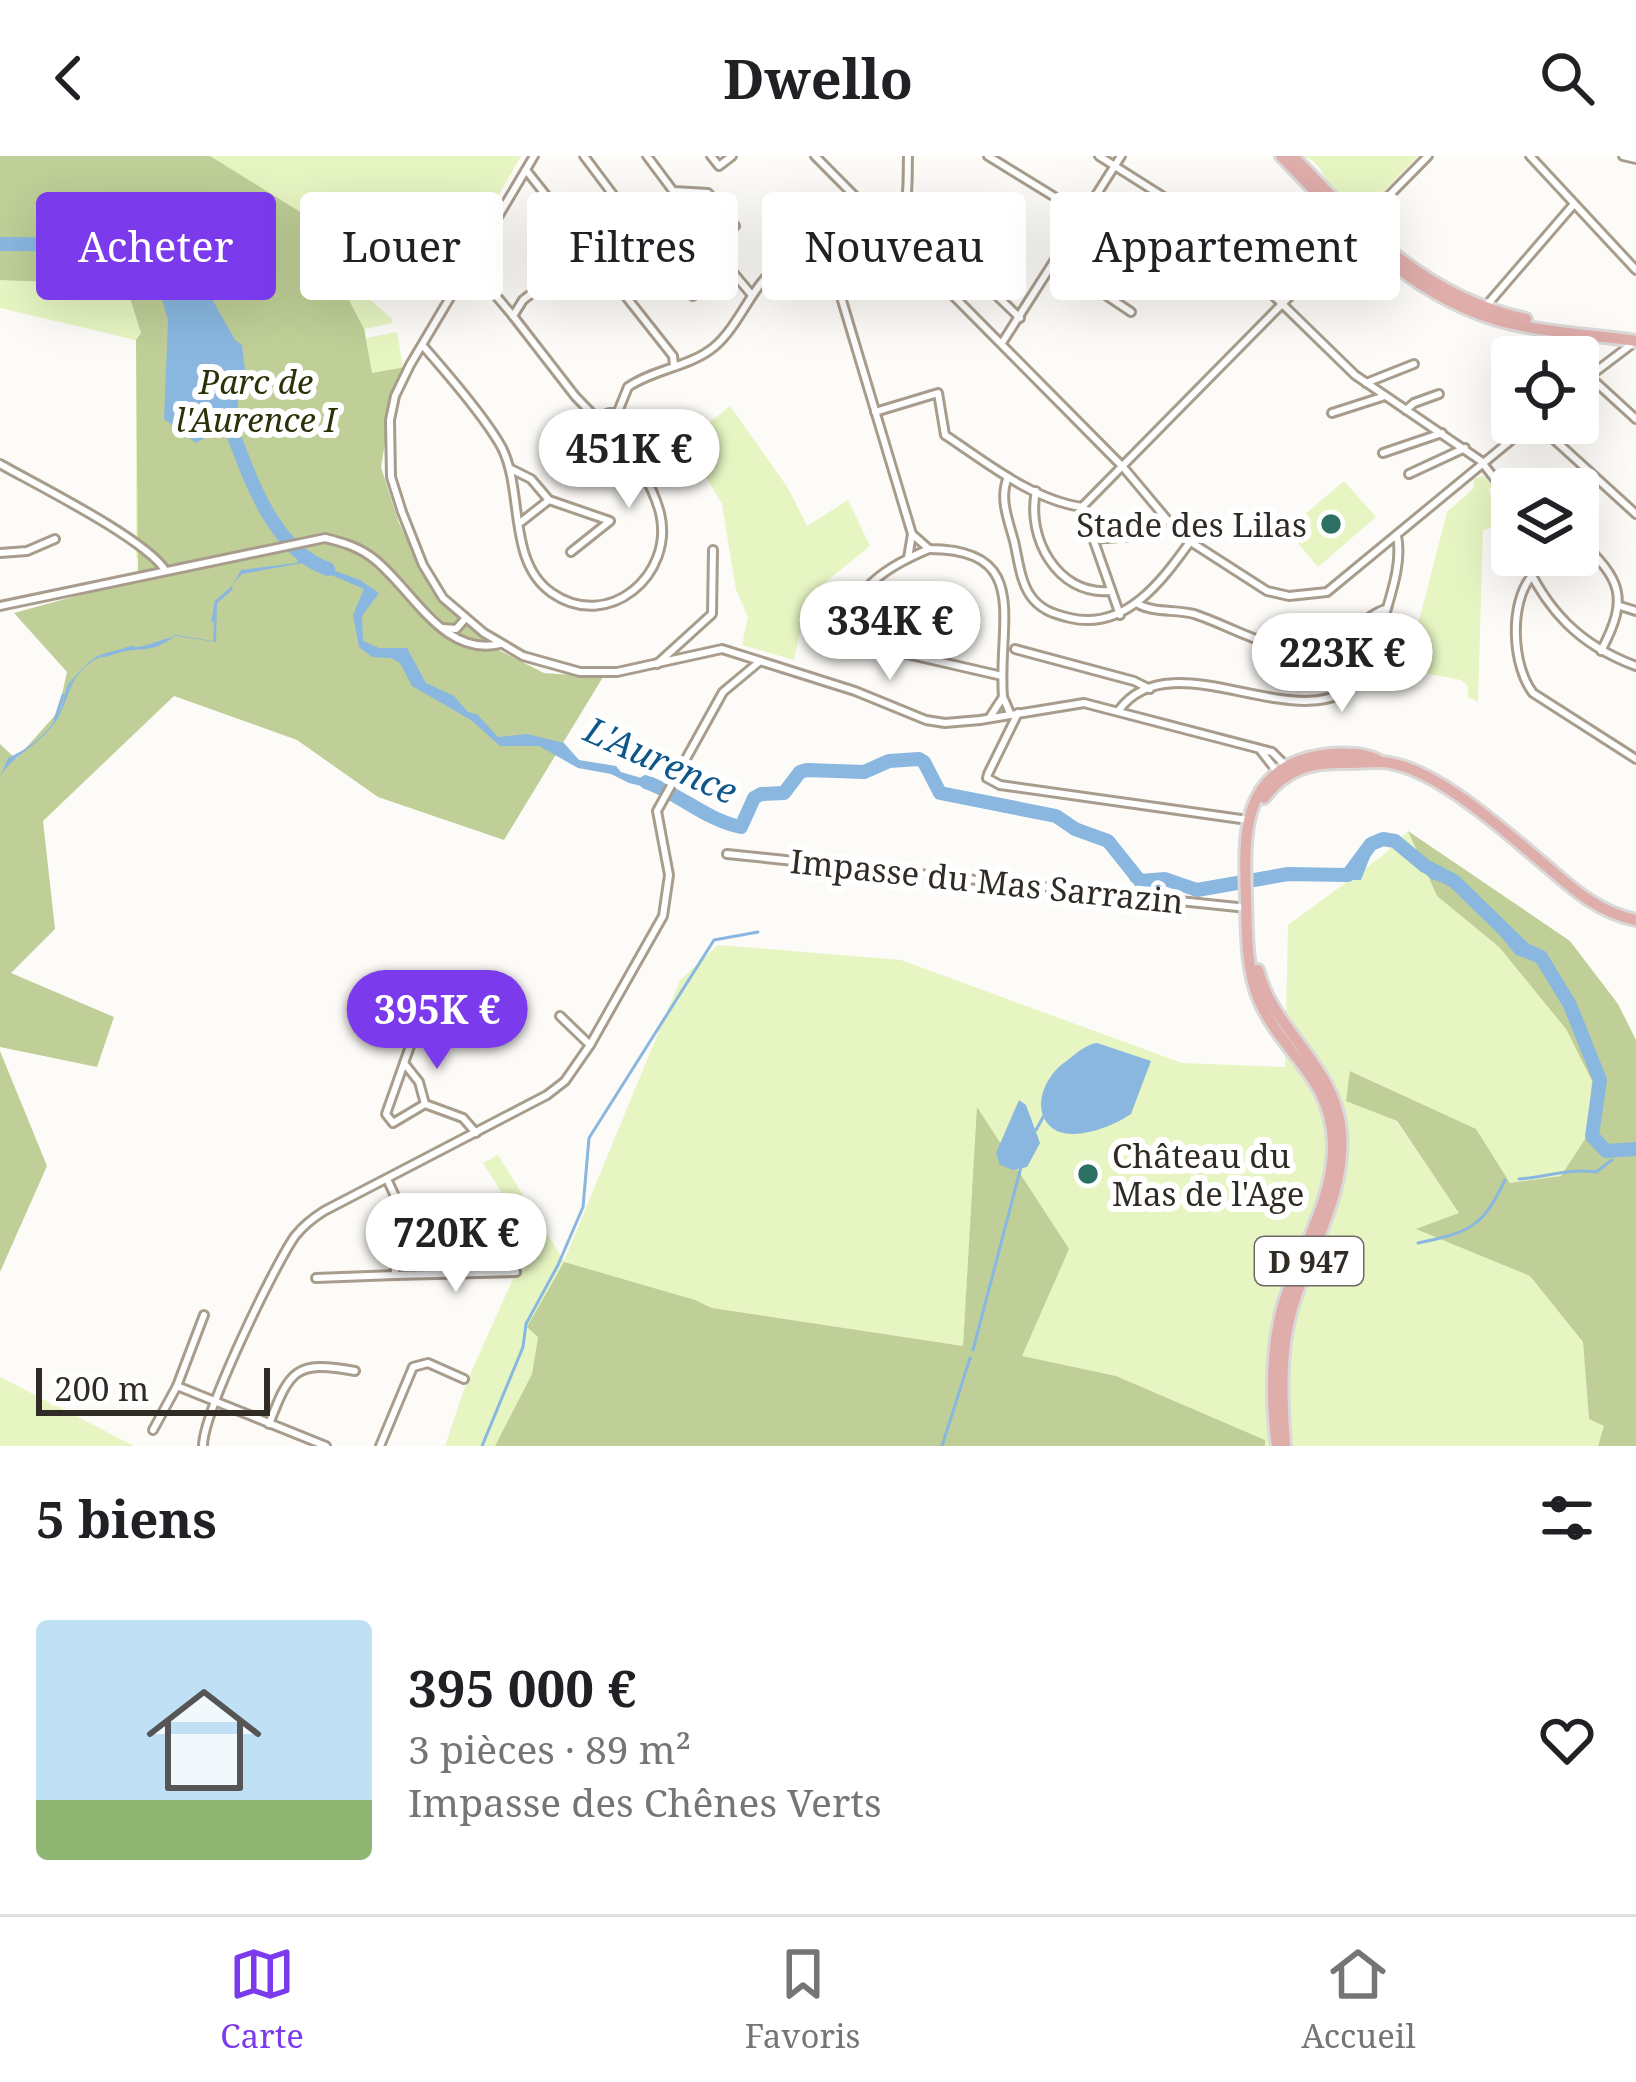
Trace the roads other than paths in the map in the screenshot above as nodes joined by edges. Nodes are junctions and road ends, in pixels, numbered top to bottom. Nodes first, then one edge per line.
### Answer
1 (534, 156) edge
2 (584, 156) edge
3 (646, 156) edge
4 (711, 156) edge
5 (731, 156) edge
6 (815, 156) edge
7 (908, 156) edge
8 (988, 156) edge
9 (1099, 156) edge
10 (1121, 156) edge
11 (1282, 156) edge
12 (1292, 156) edge
13 (1428, 156) edge
14 (1530, 156) edge
15 (1623, 156) edge
16 (1636, 159) edge
17 (1115, 165) junction
18 (526, 170) junction
19 (674, 191) joint
20 (544, 192) edge
21 (611, 192) edge
22 (691, 192) edge
23 (851, 192) edge
24 (907, 192) edge
25 (1098, 192) edge
26 (1319, 192) edge
27 (1324, 192) edge
28 (1393, 192) edge
29 (1050, 194) edge
30 (1574, 203) junction
31 (1400, 261) edge
32 (1050, 269) edge
33 (1400, 270) edge
34 (1636, 270) edge
35 (738, 278) edge
36 (762, 282) edge
37 (1501, 289) junction
38 (752, 294) junction
39 (527, 297) edge
40 (500, 300) edge
41 (630, 300) edge
42 (842, 300) edge
43 (959, 300) edge
44 (1001, 300) edge
45 (1112, 300) edge
46 (1284, 302) junction
47 (1483, 308) junction
48 (1131, 313) dead end
49 (1502, 314) junction
50 (513, 316) junction
51 (1020, 318) junction
52 (1606, 337) junction
53 (1636, 338) edge
54 (1002, 343) junction
55 (423, 346) junction
56 (1608, 360) junction
57 (1414, 364) dead end
58 (674, 365) junction
59 (1599, 368) edge
60 (1366, 383) junction
61 (1599, 385) edge
62 (1439, 394) dead end
63 (1385, 396) junction
64 (1406, 410) junction
65 (875, 412) junction
66 (1332, 412) dead end
67 (617, 414) junction
68 (1636, 419) edge
69 (601, 423) junction
70 (616, 432) junction
71 (1442, 433) junction
72 (1508, 444) edge
73 (1558, 444) edge
74 (1465, 448) junction
75 (1383, 453) dead end
76 (0, 464) edge
77 (1484, 464) junction
78 (1123, 467) junction
79 (511, 469) junction
80 (1409, 474) dead end
81 (1491, 474) edge
82 (1008, 477) junction
83 (1036, 491) junction
84 (549, 500) junction
85 (1082, 507) junction
86 (1636, 514) edge
87 (520, 523) junction
88 (912, 534) junction
89 (1132, 536) dead end
90 (1397, 536) junction
91 (55, 539) dead end
92 (1092, 539) junction
93 (1190, 542) junction
94 (928, 549) junction
95 (713, 550) dead end
96 (571, 552) dead end
97 (0, 553) edge
98 (908, 558) junction
99 (1599, 560) edge
100 (165, 570) junction
101 (1531, 577) joint
102 (1109, 591) junction
103 (940, 596) dead end
104 (1138, 604) junction
105 (0, 606) edge
106 (1620, 606) junction
107 (1386, 610) junction
108 (1636, 611) edge
109 (854, 612) junction
110 (1120, 615) junction
111 (465, 620) junction
112 (933, 620) junction
113 (473, 626) junction
114 (441, 628) junction
115 (937, 631) dead end
116 (458, 638) junction
117 (500, 644) junction
118 (1016, 649) dead end
119 (1601, 651) junction
120 (760, 662) junction
121 (657, 664) junction
122 (1636, 666) edge
123 (1002, 676) junction
124 (1150, 689) junction
125 (1004, 697) junction
126 (1119, 710) junction
127 (1014, 713) junction
128 (990, 717) junction
129 (1636, 759) edge
130 (1284, 772) junction
131 (1249, 820) junction
132 (728, 854) dead end
133 (1247, 908) junction
134 (1636, 920) edge
135 (446, 989) dead end
136 (560, 1016) dead end
137 (590, 1045) junction
138 (404, 1063) junction
139 (425, 1104) junction
140 (476, 1133) junction
141 (387, 1179) junction
142 (516, 1272) dead end
143 (395, 1275) junction
144 (316, 1278) dead end
145 (204, 1315) dead end
146 (355, 1371) dead end
147 (464, 1379) dead end
148 (177, 1386) junction
149 (214, 1402) junction
150 (269, 1424) junction
151 (153, 1430) dead end
152 (203, 1446) edge
153 (326, 1446) edge
154 (380, 1446) edge
155 (1281, 1446) edge

1 - 18 street
2 - 21 street
3 - 19 street
4 - 5 street
6 - 23 street
7 - 24 street
8 - 29 street
9 - 17 street
10 - 17 street
11 - 26 main road
12 - 27 main road
13 - 28 street
14 - 30 street
15 - 16 street
17 - 25 street
17 - 46 street
18 - 20 street
18 - 55 street
19 - 22 street
30 - 34 street
30 - 37 street
31 - 47 main road
32 - 51 street
33 - 52 main road
35 - 38 street
36 - 38 street
37 - 47 street
37 - 49 street
38 - 58 street
39 - 50 street
40 - 50 street
41 - 58 street
42 - 65 street
43 - 54 street
44 - 51 street
45 - 48 street
46 - 60 street
46 - 78 street
47 - 49 main road
49 - 53 main road
50 - 69 street
51 - 54 street
52 - 53 main road
52 - 56 street
53 - 56 street
54 - 78 street
55 - 79 street
55 - 111 street
56 - 59 street
57 - 60 street
58 - 67 street
60 - 63 street
61 - 68 street
62 - 64 street
63 - 64 street
63 - 66 street
64 - 71 street
65 - 82 street
65 - 88 street
67 - 69 street
67 - 70 street
69 - 70 street
70 - 87 street
71 - 74 street
71 - 75 street
72 - 77 street
73 - 86 street
74 - 77 street
74 - 80 street
76 - 100 street
77 - 81 street
77 - 90 street
78 - 85 street
78 - 93 street
79 - 84 street
79 - 87 street
82 - 83 street
82 - 110 street
83 - 85 street
83 - 102 street
84 - 87 street
84 - 96 street
85 - 92 street
88 - 94 street
88 - 98 street
89 - 92 street
90 - 93 street
90 - 107 street
91 - 97 street
92 - 102 street
93 - 104 street
94 - 98 street
94 - 123 street
95 - 121 street
98 - 109 street
99 - 106 street
100 - 105 street
100 - 114 street
101 - 119 street
101 - 129 street
102 - 110 street
103 - 112 street
104 - 107 street
104 - 110 street
106 - 108 street
106 - 119 street
107 - 124 street
109 - 112 street
109 - 123 street
111 - 113 street
111 - 114 street
112 - 115 street
113 - 116 street
113 - 117 street
114 - 116 street
116 - 117 street
117 - 121 street
118 - 124 street
119 - 122 street
120 - 121 street
120 - 128 street
120 - 137 street
123 - 125 street
124 - 126 street
125 - 127 street
125 - 128 street
126 - 127 street
126 - 130 street
127 - 128 street
127 - 131 street
130 - 131 main road
130 - 134 main road
131 - 133 main road, D 947
132 - 133 street, Impasse du Mas Sarrazin
133 - 155 main road, D 947
135 - 138 street
136 - 137 street
137 - 140 street
138 - 139 street
138 - 139 street
139 - 140 street
140 - 141 street
141 - 143 street
141 - 149 street
142 - 143 street
143 - 144 street
145 - 148 street
146 - 150 street
147 - 154 street
148 - 149 street
148 - 151 street
149 - 150 street
149 - 152 street
150 - 153 street

